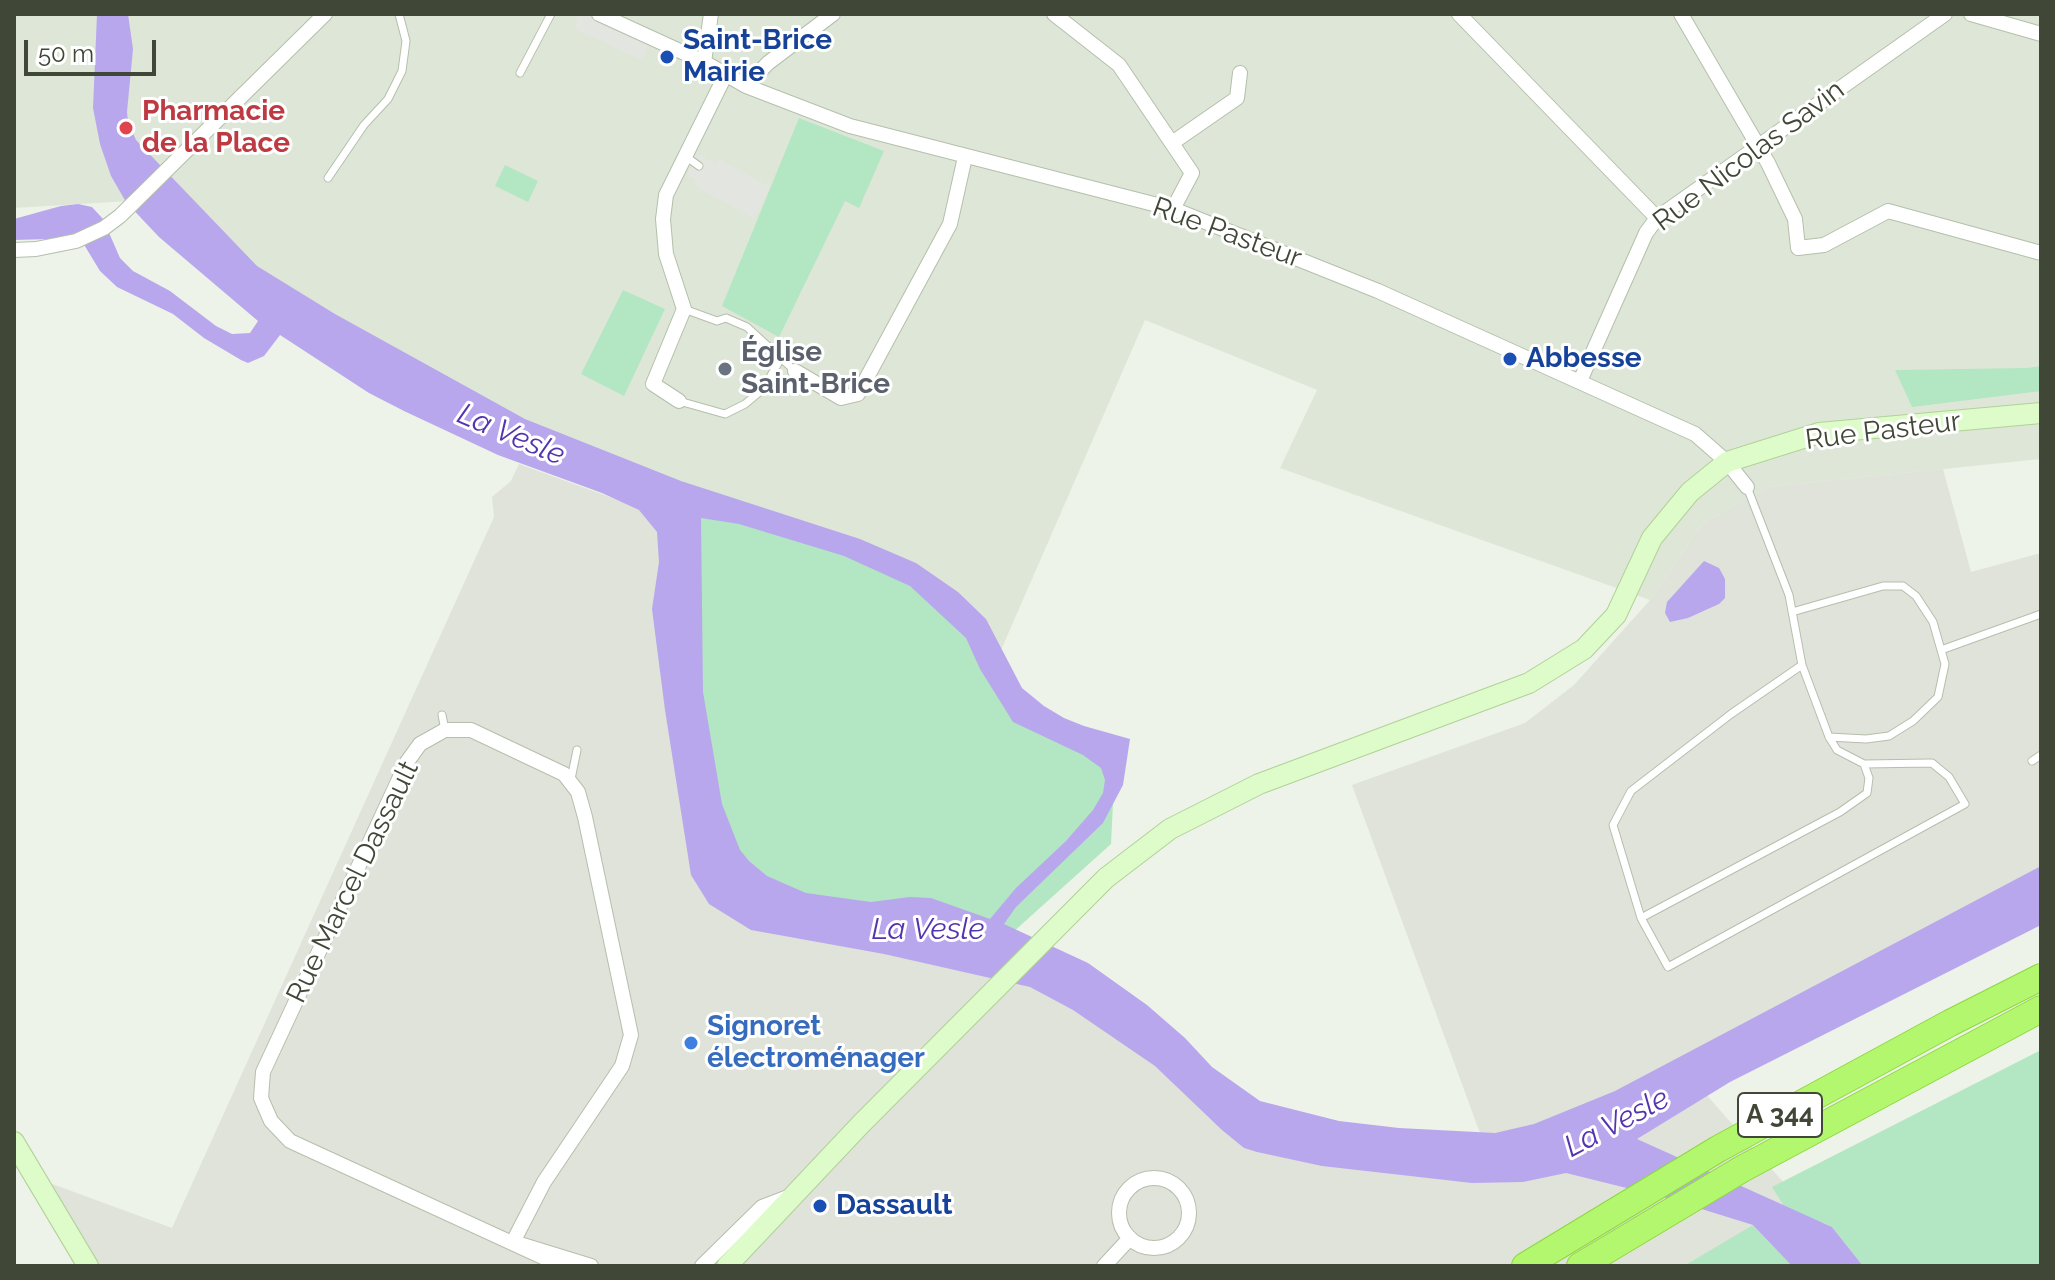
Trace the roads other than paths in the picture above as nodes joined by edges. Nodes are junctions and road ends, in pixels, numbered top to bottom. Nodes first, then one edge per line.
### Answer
1 (325, 14) edge
2 (399, 14) edge
3 (551, 14) edge
4 (599, 14) edge
5 (711, 14) edge
6 (833, 14) edge
7 (1054, 14) edge
8 (1459, 14) edge
9 (1681, 14) edge
10 (1945, 14) edge
11 (1971, 14) edge
12 (2041, 34) edge
13 (704, 62) junction
14 (520, 73) dead end
15 (1240, 73) dead end
16 (726, 74) junction
17 (746, 86) junction
18 (1172, 143) junction
19 (1759, 145) junction
20 (685, 156) junction
21 (965, 157) junction
22 (699, 166) dead end
23 (328, 178) dead end
24 (1173, 209) junction
25 (1657, 218) junction
26 (14, 250) edge
27 (2041, 253) edge
28 (684, 309) junction
29 (780, 360) junction
30 (795, 371) joint
31 (1580, 381) junction
32 (679, 401) joint
33 (2041, 413) edge
34 (1727, 462) junction
35 (1747, 487) joint
36 (1792, 612) junction
37 (2041, 614) edge
38 (1941, 650) junction
39 (1802, 665) junction
40 (1829, 737) junction
41 (577, 750) dead end
42 (2041, 755) edge
43 (2032, 761) dead end
44 (1864, 764) junction
45 (570, 782) junction
46 (1641, 918) junction
47 (2041, 977) edge
48 (2041, 1009) edge
49 (14, 1142) edge
50 (796, 1194) junction
51 (1130, 1238) junction
52 (513, 1242) junction
53 (743, 1257) edge
54 (88, 1266) edge
55 (562, 1266) edge
56 (591, 1266) edge
57 (702, 1266) edge
58 (727, 1266) edge
59 (1104, 1266) edge
60 (1525, 1266) edge
61 (1580, 1266) edge

1 - 26 street
2 - 23 lane
3 - 14 lane
4 - 13 street, Rue Pasteur
5 - 13 street
6 - 17 street
7 - 18 street
8 - 25 street
9 - 19 street
10 - 19 street, Rue Nicolas Savin
11 - 12 street
13 - 16 street, Rue Pasteur
15 - 18 street
16 - 17 street, Rue Pasteur
16 - 20 street
17 - 21 street, Rue Pasteur
18 - 24 street
19 - 25 street, Rue Nicolas Savin
19 - 27 street
20 - 22 lane
20 - 28 street
21 - 24 street, Rue Pasteur
21 - 30 street
24 - 31 street, Rue Pasteur
25 - 31 street, Rue Nicolas Savin
28 - 29 lane
28 - 32 street
29 - 30 lane
29 - 32 lane
31 - 34 street, Rue Pasteur
33 - 34 street, Rue Pasteur
34 - 35 street, Rue Pasteur
34 - 50 street, Rue Pasteur
35 - 36 lane
36 - 38 lane
36 - 39 lane
37 - 38 lane
38 - 40 lane
39 - 40 lane
39 - 46 lane
40 - 44 lane
41 - 45 lane
42 - 43 lane
44 - 46 lane
44 - 46 lane
45 - 52 street
45 - 52 street, Rue Marcel Dassault
47 - 60 highway, A 344
48 - 61 highway, A 344
49 - 54 street
50 - 53 street, Rue Pasteur
50 - 57 street
51 - 51 street
51 - 59 street
52 - 55 street, Rue Marcel Dassault
52 - 56 street, Rue Marcel Dassault
53 - 58 street, Rue Pasteur

